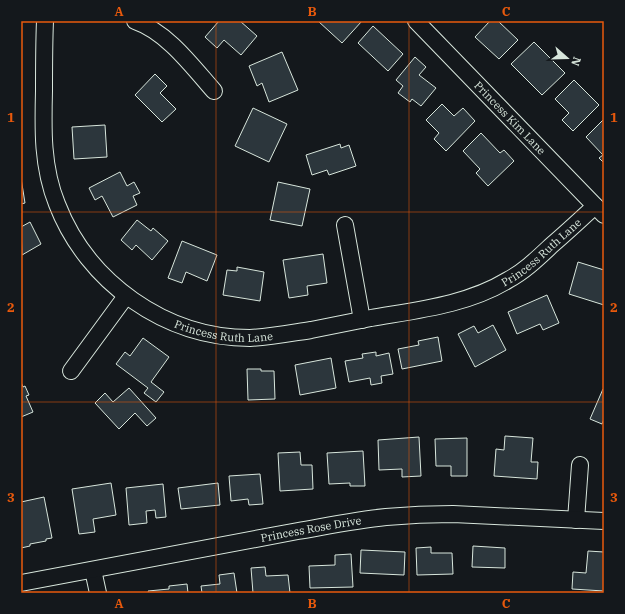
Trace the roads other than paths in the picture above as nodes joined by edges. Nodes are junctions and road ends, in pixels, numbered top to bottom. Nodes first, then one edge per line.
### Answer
1 (45, 21) edge
2 (135, 21) edge
3 (416, 21) edge
4 (214, 90) dead end
5 (599, 210) edge
6 (345, 225) dead end
7 (126, 296) junction
8 (362, 320) junction
9 (71, 371) dead end
10 (580, 465) dead end
11 (576, 520) junction
12 (604, 521) edge
13 (93, 570) junction
14 (21, 583) edge
15 (98, 593) edge

1 - 7 street, Princess Ruth Lane
2 - 4 street
3 - 5 street, Princess Kim Lane
5 - 8 street, Princess Ruth Lane
6 - 8 street
7 - 8 street, Princess Ruth Lane
7 - 9 street
10 - 11 street
11 - 12 street, Princess Rose Drive
11 - 13 street, Princess Rose Drive
13 - 14 street, Princess Rose Drive
13 - 15 street

